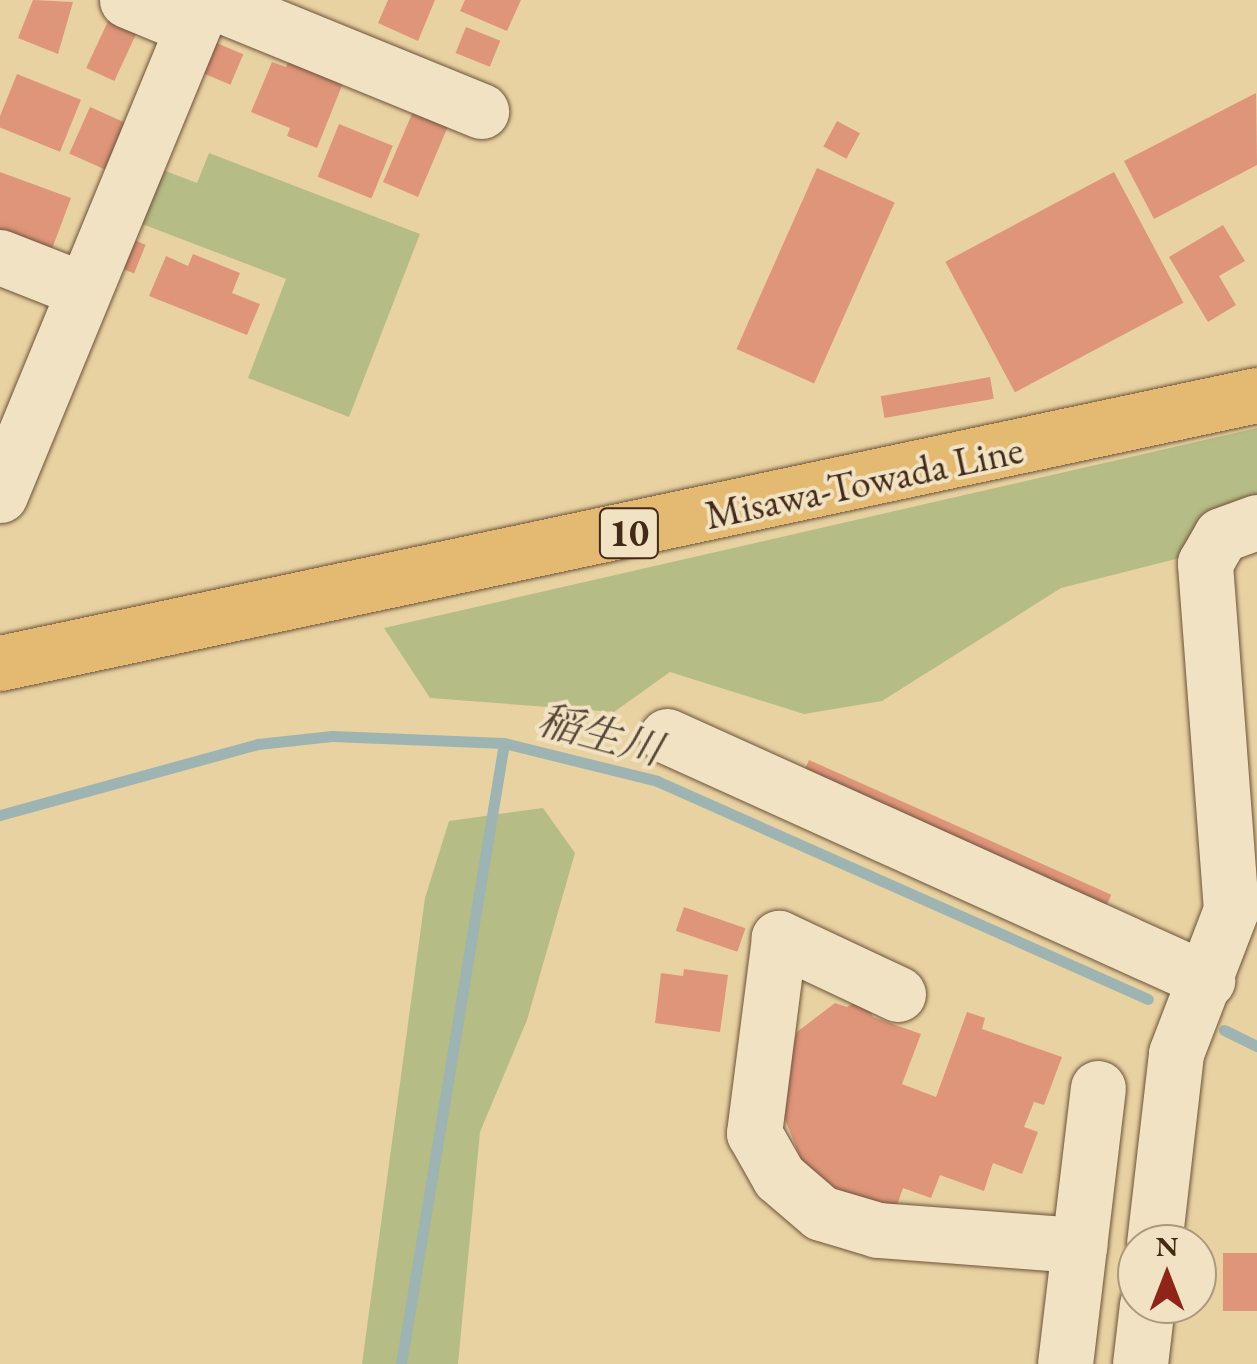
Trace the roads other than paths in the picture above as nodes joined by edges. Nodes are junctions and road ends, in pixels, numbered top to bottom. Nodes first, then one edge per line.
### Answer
1 (126, 0) edge
2 (202, 9) edge
3 (481, 111) dead end
4 (0, 256) edge
5 (84, 290) junction
6 (1257, 395) edge
7 (0, 495) edge
8 (1257, 522) edge
9 (0, 662) edge
10 (667, 736) dead end
11 (1244, 916) edge
12 (1207, 980) junction
13 (898, 994) dead end
14 (1098, 1088) dead end
15 (1156, 1224) edge
16 (1078, 1245) junction
17 (1145, 1324) edge
18 (1064, 1364) edge
19 (1140, 1364) edge

1 - 2 street
2 - 3 street
2 - 5 street
4 - 5 street
5 - 7 street
6 - 9 main road, Misawa-Towada Line / 10
8 - 11 street
10 - 12 street
11 - 12 street
12 - 15 street
13 - 16 street
14 - 16 street
16 - 18 street
17 - 19 street

